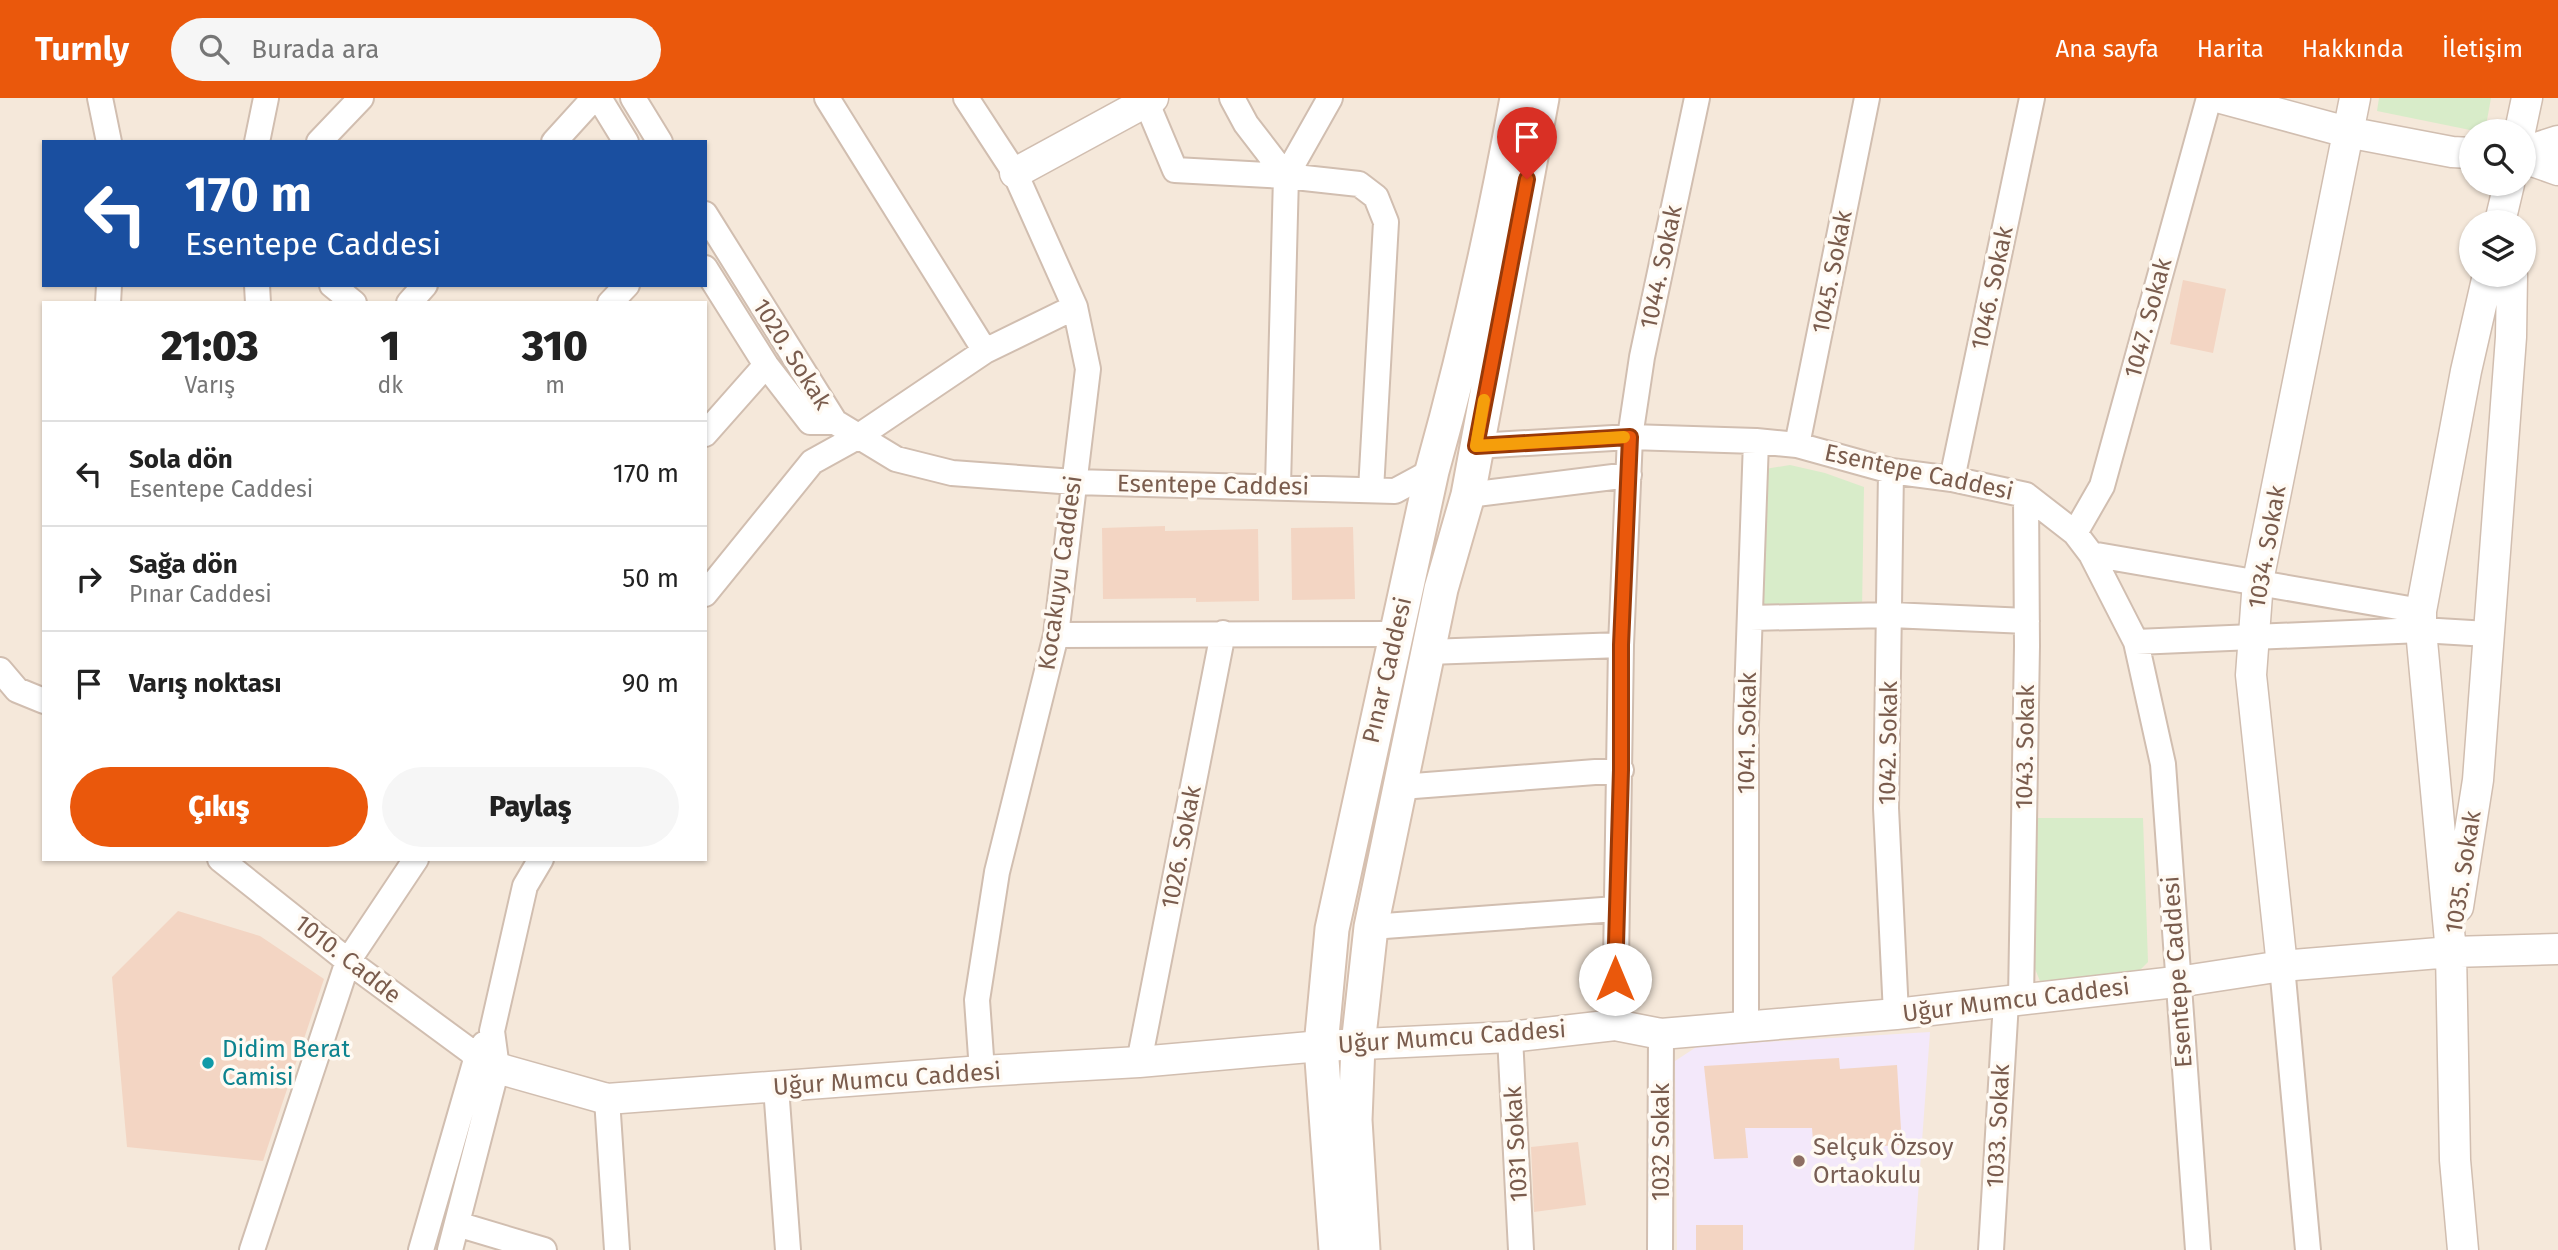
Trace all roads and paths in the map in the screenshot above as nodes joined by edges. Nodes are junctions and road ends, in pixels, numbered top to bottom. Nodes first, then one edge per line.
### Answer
1 (100, 98) edge
2 (266, 98) edge
3 (361, 98) edge
4 (596, 98) edge
5 (633, 98) edge
6 (827, 98) edge
7 (966, 98) edge
8 (1232, 98) edge
9 (1329, 98) edge
10 (1517, 98) edge
11 (1542, 98) edge
12 (1697, 98) edge
13 (1867, 98) edge
14 (2032, 98) edge
15 (2208, 98) edge
16 (2221, 98) edge
17 (2355, 98) edge
18 (2527, 98) edge
19 (1149, 100) edge
20 (2523, 119) edge
21 (2347, 132) junction
22 (109, 140) edge
23 (257, 140) edge
24 (321, 140) edge
25 (556, 140) edge
26 (625, 140) edge
27 (659, 140) edge
28 (2558, 141) edge
29 (2536, 148) edge
30 (2459, 152) edge
31 (2536, 162) edge
32 (2558, 170) edge
33 (1015, 173) junction
34 (1286, 176) junction
35 (707, 217) edge
36 (707, 271) edge
37 (334, 287) edge
38 (423, 287) edge
39 (626, 287) edge
40 (2485, 287) edge
41 (2512, 287) edge
42 (352, 301) edge
43 (411, 301) edge
44 (613, 301) edge
45 (1075, 307) junction
46 (985, 351) junction
47 (766, 365) junction
48 (835, 422) junction
49 (707, 432) edge
50 (859, 436) junction
51 (1630, 437) junction
52 (1756, 441) junction
53 (1797, 445) junction
54 (1476, 446) junction
55 (1432, 471) junction
56 (1891, 471) junction
57 (1629, 475) junction
58 (1952, 479) junction
59 (1074, 482) junction
60 (1279, 486) junction
61 (1371, 490) junction
62 (1468, 495) junction
63 (2026, 495) junction
64 (2075, 533) junction
65 (2091, 554) junction
66 (2258, 581) junction
67 (707, 592) edge
68 (1891, 615) junction
69 (1750, 618) junction
70 (2421, 620) junction
71 (2027, 621) junction
72 (1223, 633) junction
73 (1396, 634) junction
74 (2488, 634) junction
75 (1056, 635) junction
76 (2253, 636) junction
77 (2136, 642) junction
78 (1621, 645) junction
79 (1428, 652) junction
80 (0, 670) edge
81 (42, 700) edge
82 (1621, 770) junction
83 (1401, 787) junction
84 (226, 861) edge
85 (415, 861) edge
86 (540, 861) edge
87 (1616, 909) junction
88 (1371, 927) junction
89 (2558, 949) edge
90 (2451, 952) junction
91 (348, 961) junction
92 (2282, 967) junction
93 (2177, 982) junction
94 (2014, 1000) junction
95 (1896, 1014) junction
96 (1615, 1025) junction
97 (1746, 1025) junction
98 (1661, 1034) junction
99 (1510, 1037) junction
100 (1358, 1045) junction
101 (1321, 1046) junction
102 (487, 1062) junction
103 (1139, 1062) junction
104 (982, 1071) junction
105 (776, 1087) junction
106 (607, 1100) junction
107 (457, 1224) junction
108 (252, 1250) edge
109 (421, 1250) edge
110 (450, 1250) edge
111 (544, 1250) edge
112 (617, 1250) edge
113 (788, 1250) edge
114 (1336, 1250) edge
115 (1363, 1250) edge
116 (1521, 1250) edge
117 (1660, 1250) edge
118 (1991, 1250) edge
119 (2198, 1250) edge
120 (2308, 1250) edge
121 (2463, 1250) edge

1 - 22 street
2 - 23 street
3 - 24 street
4 - 25 street
4 - 26 street
5 - 27 street
6 - 46 street
7 - 33 street, Kocakuyu Caddesi
8 - 34 street
9 - 34 street
10 - 55 main road, Pınar Caddesi
11 - 54 main road, Pınar Caddesi
12 - 51 street, 1044. Sokak
13 - 53 street, 1045. Sokak
14 - 58 street, 1046. Sokak
15 - 64 street, 1047. Sokak
16 - 21 street
17 - 21 street, 1034. Sokak
18 - 20 street
19 - 33 street
19 - 34 street
21 - 30 street
21 - 66 street, 1034. Sokak
28 - 29 street
31 - 32 street
33 - 45 street, Kocakuyu Caddesi
34 - 60 street
34 - 61 street
35 - 48 street, 1020. Sokak
36 - 47 street, 1020. Sokak
37 - 42 street
38 - 43 street
39 - 44 street
40 - 70 street, 1035. Sokak
41 - 74 street, 1035. Sokak
45 - 46 street
45 - 59 street, Kocakuyu Caddesi
46 - 50 street
47 - 48 street, 1020. Sokak
47 - 49 street
48 - 50 street, Esentepe Caddesi
50 - 59 street, Esentepe Caddesi
50 - 67 street
51 - 52 street, Esentepe Caddesi
51 - 54 street, Esentepe Caddesi
51 - 57 street, 1044. Sokak
52 - 53 street, Esentepe Caddesi
52 - 69 street, 1041. Sokak
53 - 56 street, Esentepe Caddesi
54 - 55 main road
54 - 62 main road, Pınar Caddesi
55 - 61 street, Esentepe Caddesi
55 - 62 main road
55 - 73 main road, Pınar Caddesi
56 - 58 street, Esentepe Caddesi
56 - 68 street, 1042. Sokak
57 - 62 street
57 - 78 street, 1044. Sokak
58 - 63 street, Esentepe Caddesi
59 - 60 street, Esentepe Caddesi
59 - 75 street, Kocakuyu Caddesi
60 - 61 street, Esentepe Caddesi
62 - 79 main road, Pınar Caddesi
63 - 64 street, Esentepe Caddesi
63 - 71 street, 1043. Sokak
64 - 65 street, Esentepe Caddesi
65 - 66 street
65 - 77 street, Esentepe Caddesi
66 - 70 street
66 - 76 street, 1034. Sokak
68 - 69 street
68 - 71 street
68 - 95 street, 1042. Sokak
69 - 97 street, 1041. Sokak
70 - 74 street
70 - 76 street
70 - 90 street, 1035. Sokak
71 - 94 street, 1043. Sokak
72 - 73 street
72 - 75 street
72 - 103 street, 1026. Sokak
73 - 101 main road, Pınar Caddesi
74 - 90 street, 1035. Sokak
75 - 104 street, Kocakuyu Caddesi
76 - 77 street
76 - 92 street, 1034. Sokak
77 - 93 street, Esentepe Caddesi
78 - 79 street
78 - 82 street, 1044. Sokak
79 - 83 main road, Pınar Caddesi
80 - 81 street
82 - 83 street
82 - 87 street, 1044. Sokak
83 - 88 main road, Pınar Caddesi
84 - 91 street, 1010. Cadde
85 - 91 street
86 - 102 street
87 - 88 street
87 - 96 street, 1044. Sokak
88 - 100 main road, Pınar Caddesi
89 - 90 street, Uğur Mumcu Caddesi
90 - 92 street, Uğur Mumcu Caddesi
90 - 121 street
91 - 102 street, 1010. Cadde
91 - 108 street
92 - 93 street, Uğur Mumcu Caddesi
92 - 120 street
93 - 94 street, Uğur Mumcu Caddesi
93 - 119 street, Esentepe Caddesi
94 - 95 street, Uğur Mumcu Caddesi
94 - 118 street, 1033. Sokak
95 - 97 street, Uğur Mumcu Caddesi
96 - 98 street, Uğur Mumcu Caddesi
96 - 99 street, Uğur Mumcu Caddesi
97 - 98 street, Uğur Mumcu Caddesi
98 - 117 street, 1032 Sokak
99 - 100 street, Uğur Mumcu Caddesi
99 - 116 street, 1031 Sokak
100 - 101 street, Uğur Mumcu Caddesi
100 - 115 main road, Pınar Caddesi
101 - 103 street, Uğur Mumcu Caddesi
101 - 114 main road, Pınar Caddesi
102 - 106 street, Uğur Mumcu Caddesi
102 - 107 street
102 - 109 street
103 - 104 street, Uğur Mumcu Caddesi
104 - 105 street, Uğur Mumcu Caddesi
105 - 106 street, Uğur Mumcu Caddesi
105 - 113 street
106 - 112 street
107 - 110 street
107 - 111 street

